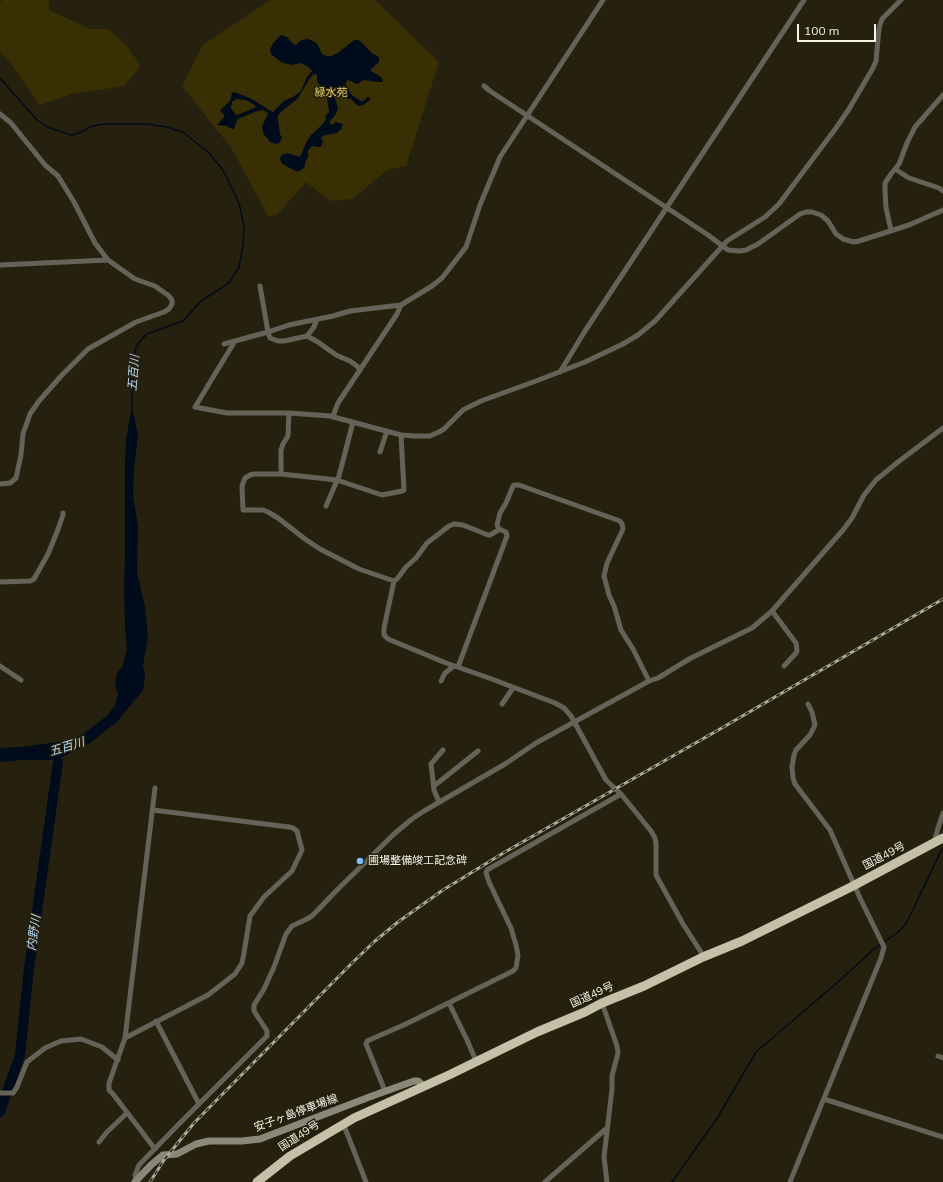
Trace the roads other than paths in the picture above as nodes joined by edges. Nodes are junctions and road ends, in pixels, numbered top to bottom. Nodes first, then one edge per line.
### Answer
1 (603, 0) edge
2 (804, 0) edge
3 (901, 0) edge
4 (484, 86) dead end
5 (943, 95) edge
6 (0, 114) edge
7 (527, 115) junction
8 (896, 169) junction
9 (943, 191) edge
10 (666, 208) junction
11 (943, 210) edge
12 (891, 230) junction
13 (722, 246) junction
14 (108, 260) junction
15 (0, 265) edge
16 (260, 286) dead end
17 (401, 305) junction
18 (317, 319) junction
19 (268, 332) junction
20 (307, 336) junction
21 (235, 341) junction
22 (224, 344) dead end
23 (360, 370) junction
24 (560, 372) junction
25 (288, 413) junction
26 (333, 416) junction
27 (353, 422) junction
28 (943, 428) edge
29 (387, 431) junction
30 (401, 435) junction
31 (380, 452) dead end
32 (281, 474) junction
33 (337, 480) junction
34 (0, 484) edge
35 (326, 506) dead end
36 (63, 513) dead end
37 (499, 529) junction
38 (394, 581) junction
39 (0, 582) edge
40 (772, 611) junction
41 (0, 666) edge
42 (784, 666) dead end
43 (456, 667) junction
44 (21, 680) dead end
45 (441, 681) dead end
46 (649, 682) junction
47 (513, 688) junction
48 (502, 704) dead end
49 (808, 704) dead end
50 (575, 723) junction
51 (442, 750) dead end
52 (478, 751) dead end
53 (434, 786) junction
54 (155, 788) dead end
55 (621, 794) junction
56 (439, 802) junction
57 (153, 810) junction
58 (943, 814) edge
59 (943, 838) edge
60 (934, 843) junction
61 (854, 885) junction
62 (702, 957) junction
63 (449, 1003) junction
64 (602, 1003) junction
65 (156, 1021) junction
66 (125, 1038) junction
67 (118, 1060) junction
68 (476, 1061) junction
69 (424, 1086) junction
70 (385, 1091) junction
71 (0, 1093) edge
72 (824, 1099) junction
73 (199, 1104) junction
74 (127, 1113) junction
75 (343, 1123) junction
76 (607, 1128) junction
77 (943, 1137) edge
78 (99, 1142) dead end
79 (155, 1149) junction
80 (135, 1181) edge
81 (257, 1182) edge
82 (366, 1182) edge
83 (545, 1182) edge
84 (606, 1182) edge
85 (790, 1182) edge

1 - 7 street
2 - 10 street
3 - 13 street
4 - 7 street
5 - 8 street
6 - 14 street
7 - 10 street
7 - 17 street
8 - 9 street
8 - 12 street
10 - 13 street
10 - 24 street
11 - 12 street
12 - 13 street
13 - 24 street
14 - 15 street
14 - 34 street
16 - 19 street
17 - 18 street
17 - 23 street
18 - 19 street
18 - 20 street
19 - 20 street
19 - 21 street
20 - 23 street
21 - 22 street
21 - 25 street
23 - 26 street
24 - 30 street
25 - 26 street
25 - 32 street
26 - 27 street
27 - 29 street
27 - 33 street
28 - 40 street
29 - 30 street
29 - 31 street
30 - 33 street
32 - 33 street
32 - 38 street
33 - 35 street
36 - 39 street
37 - 38 street
37 - 43 street
37 - 46 street
38 - 43 street
40 - 42 street
40 - 46 street
41 - 44 street
43 - 45 street
43 - 47 street
46 - 50 street
47 - 48 street
47 - 50 street
49 - 61 street
50 - 55 street
50 - 56 street
51 - 53 street
52 - 53 street
53 - 56 street
54 - 57 street
55 - 62 street
55 - 63 street
56 - 73 street
57 - 65 street
57 - 66 street
58 - 60 street
59 - 60 highway, 国道49号
60 - 61 highway, 国道49号
61 - 62 highway, 国道49号
61 - 72 street
62 - 64 highway, 国道49号
63 - 68 street
63 - 70 street
64 - 68 highway, 国道49号
64 - 76 street
65 - 66 street
65 - 73 street
66 - 67 street
67 - 71 street
67 - 74 street
68 - 69 highway, 国道49号
69 - 70 main road, 安子ヶ島停車場線
69 - 75 highway, 国道49号
70 - 80 main road, 安子ヶ島停車場線
72 - 77 street
72 - 85 street
73 - 79 street
74 - 78 street
74 - 79 street
75 - 81 highway, 国道49号
75 - 82 street
76 - 83 street
76 - 84 street
79 - 80 street

